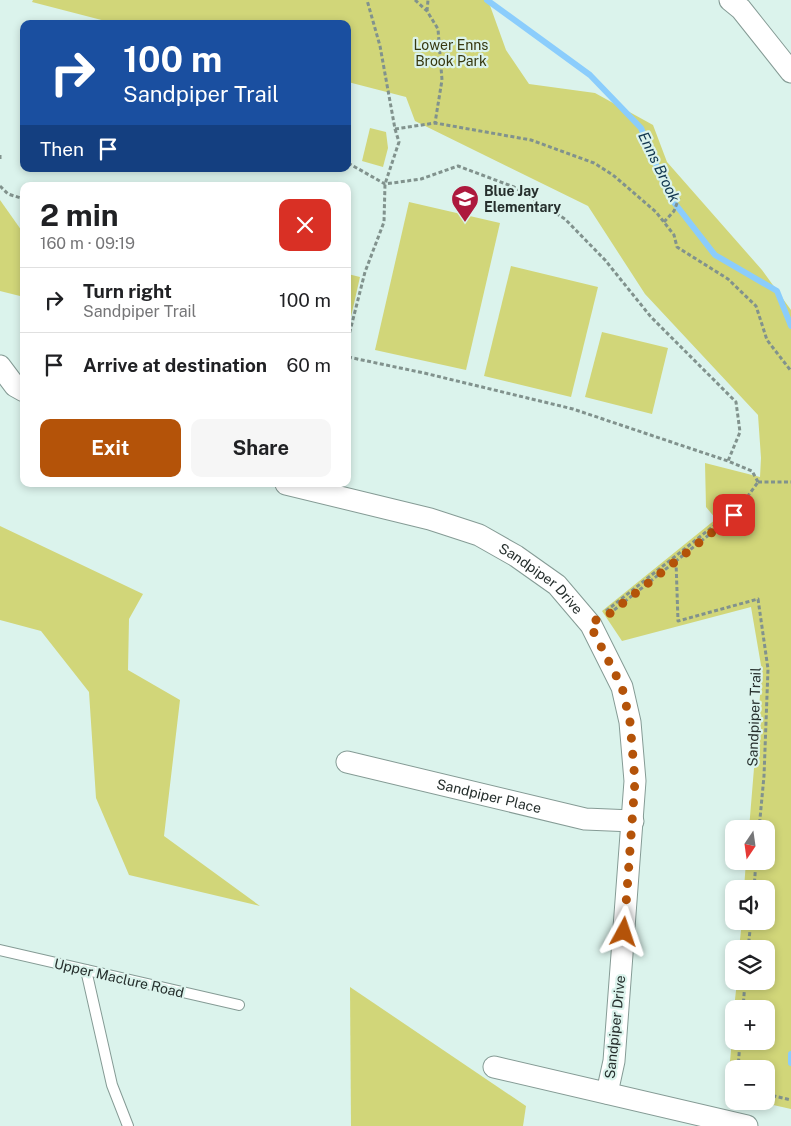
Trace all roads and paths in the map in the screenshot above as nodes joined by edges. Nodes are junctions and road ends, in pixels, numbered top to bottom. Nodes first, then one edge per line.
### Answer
1 (367, 0) edge
2 (415, 0) edge
3 (428, 0) edge
4 (730, 0) edge
5 (427, 11) junction
6 (791, 72) edge
7 (435, 123) junction
8 (395, 130) junction
9 (351, 165) edge
10 (385, 184) junction
11 (0, 186) edge
12 (20, 198) edge
13 (679, 198) dead end
14 (664, 222) junction
15 (351, 327) edge
16 (351, 358) edge
17 (0, 366) edge
18 (791, 372) edge
19 (20, 389) edge
20 (728, 461) junction
21 (758, 482) junction
22 (791, 482) edge
23 (298, 487) edge
24 (738, 510) junction
25 (676, 561) junction
26 (347, 762) dead end
27 (633, 820) junction
28 (760, 820) edge
29 (0, 950) edge
30 (86, 970) junction
31 (239, 1005) dead end
32 (494, 1067) dead end
33 (607, 1093) junction
34 (775, 1096) edge
35 (791, 1100) edge
36 (128, 1126) edge
37 (747, 1126) edge

1 - 8 path
2 - 5 path
3 - 5 path
4 - 6 street
5 - 7 path
7 - 8 path
7 - 14 path
8 - 10 path
9 - 10 path
10 - 15 path
10 - 20 path
11 - 12 path
13 - 14 path
14 - 18 path
16 - 20 path
17 - 19 street
20 - 21 path
21 - 22 path
21 - 24 path
23 - 27 street, Sandpiper Drive
24 - 25 path
24 - 25 path
25 - 28 path, Sandpiper Trail
26 - 27 street, Sandpiper Place
27 - 33 street, Sandpiper Drive
29 - 30 lane, Upper Maclure Road
30 - 31 lane, Upper Maclure Road
30 - 36 lane
32 - 33 street, Sandpiper Drive
33 - 37 street, Sandpiper Drive
34 - 35 path

